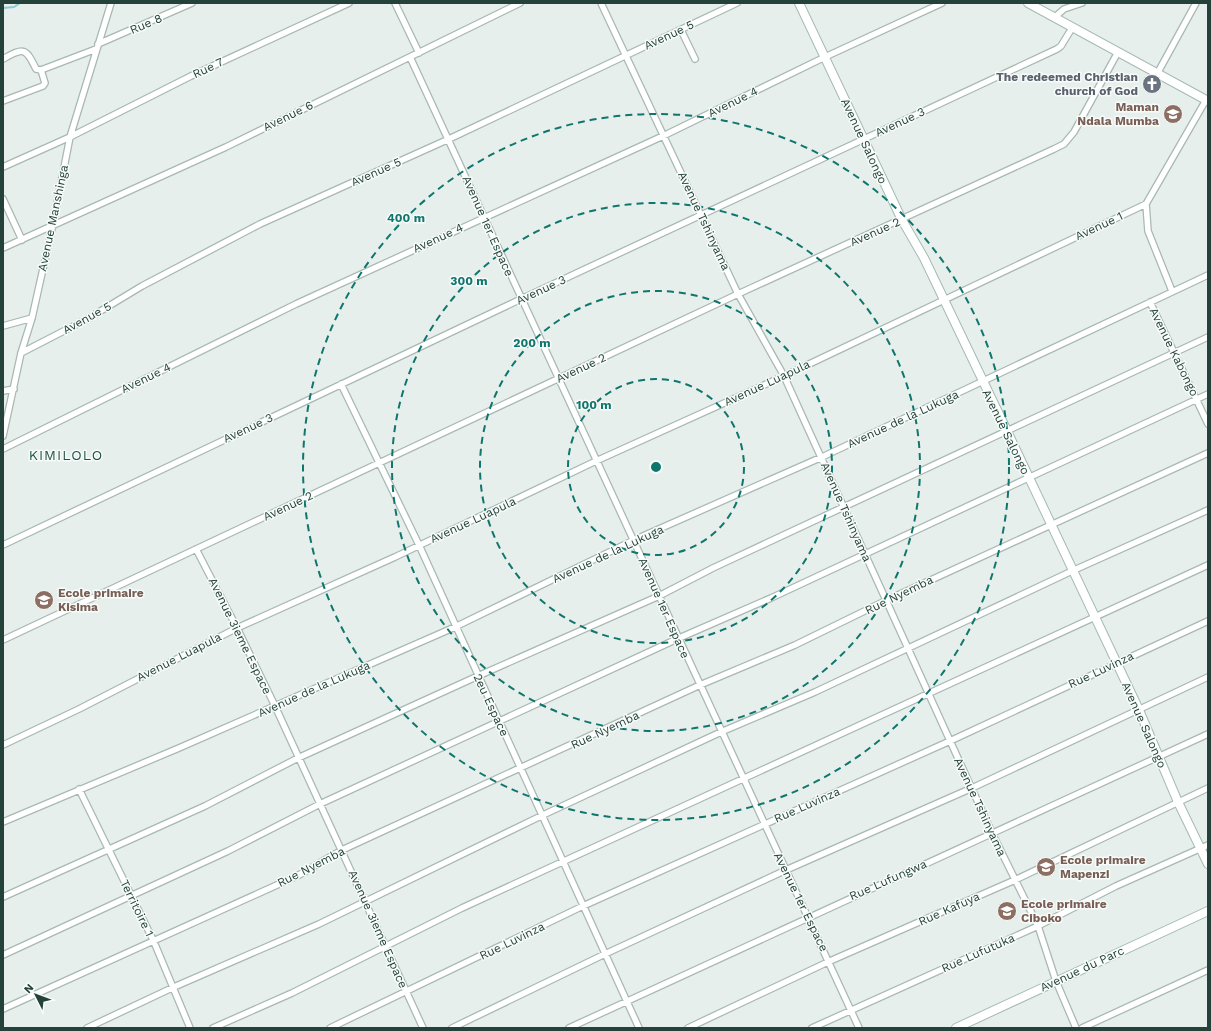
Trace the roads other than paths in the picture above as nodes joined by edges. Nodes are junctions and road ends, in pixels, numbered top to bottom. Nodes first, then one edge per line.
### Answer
1 (111, 3) edge
2 (192, 3) edge
3 (349, 3) edge
4 (395, 3) edge
5 (520, 3) edge
6 (601, 3) edge
7 (737, 3) edge
8 (799, 3) edge
9 (942, 3) edge
10 (1028, 3) edge
11 (1082, 3) edge
12 (1196, 3) edge
13 (1055, 17) junction
14 (1072, 28) junction
15 (681, 30) junction
16 (97, 47) junction
17 (419, 52) junction
18 (1118, 52) junction
19 (626, 54) junction
20 (410, 57) junction
21 (825, 57) junction
22 (3, 59) edge
23 (695, 59) dead end
24 (41, 70) junction
25 (1157, 74) junction
26 (1207, 99) edge
27 (3, 101) edge
28 (70, 136) junction
29 (663, 136) junction
30 (449, 139) junction
31 (864, 140) junction
32 (3, 167) edge
33 (3, 199) edge
34 (1146, 204) junction
35 (701, 216) junction
36 (483, 217) junction
37 (902, 220) junction
38 (54, 224) junction
39 (22, 240) junction
40 (3, 248) edge
41 (1208, 275) edge
42 (1172, 291) junction
43 (738, 294) junction
44 (522, 299) junction
45 (944, 299) junction
46 (1150, 302) junction
47 (32, 318) junction
48 (3, 326) edge
49 (1208, 337) edge
50 (21, 353) junction
51 (1173, 353) junction
52 (784, 376) junction
53 (559, 378) junction
54 (982, 382) junction
55 (341, 384) junction
56 (14, 389) junction
57 (3, 391) edge
58 (1208, 394) edge
59 (1197, 399) junction
60 (1208, 424) edge
61 (1007, 431) junction
62 (3, 436) edge
63 (3, 449) edge
64 (1208, 453) edge
65 (822, 457) junction
66 (596, 461) junction
67 (380, 462) junction
68 (1028, 478) junction
69 (843, 507) junction
70 (1208, 510) edge
71 (1051, 525) junction
72 (634, 540) junction
73 (3, 545) edge
74 (419, 545) junction
75 (196, 549) junction
76 (864, 553) junction
77 (1208, 565) edge
78 (1072, 571) junction
79 (659, 596) junction
80 (885, 601) junction
81 (1095, 617) junction
82 (1208, 621) edge
83 (455, 627) junction
84 (237, 628) junction
85 (678, 638) junction
86 (3, 640) edge
87 (908, 647) junction
88 (1115, 663) junction
89 (478, 676) junction
90 (1208, 677) edge
91 (700, 685) junction
92 (930, 694) junction
93 (275, 706) junction
94 (1138, 710) junction
95 (499, 722) junction
96 (721, 732) junction
97 (1208, 734) edge
98 (950, 741) junction
99 (3, 745) edge
100 (1159, 757) junction
101 (298, 758) junction
102 (521, 769) junction
103 (742, 778) junction
104 (972, 788) junction
105 (1208, 788) edge
106 (79, 789) junction
107 (1178, 802) junction
108 (320, 804) junction
109 (543, 815) junction
110 (3, 822) edge
111 (764, 824) junction
112 (992, 833) junction
113 (1204, 847) edge
114 (108, 850) junction
115 (342, 850) junction
116 (564, 861) junction
117 (1208, 864) edge
118 (786, 870) junction
119 (1015, 880) junction
120 (132, 896) junction
121 (3, 897) edge
122 (366, 901) junction
123 (583, 906) junction
124 (1208, 911) edge
125 (807, 917) junction
126 (1038, 926) junction
127 (154, 942) junction
128 (386, 947) junction
129 (605, 954) junction
130 (3, 955) edge
131 (830, 961) junction
132 (1208, 970) edge
133 (1056, 981) junction
134 (174, 987) junction
135 (406, 992) junction
136 (626, 1001) junction
137 (3, 1009) edge
138 (851, 1010) junction
139 (87, 1028) edge
140 (190, 1028) edge
141 (213, 1028) edge
142 (330, 1028) edge
143 (423, 1028) edge
144 (452, 1028) edge
145 (569, 1028) edge
146 (639, 1028) edge
147 (688, 1028) edge
148 (812, 1028) edge
149 (859, 1028) edge
150 (956, 1028) edge
151 (1076, 1028) edge
152 (1082, 1028) edge

1 - 16 street, Avenue Manshinga
2 - 16 street, Rue 8
3 - 28 street, Rue 7
4 - 17 street
5 - 17 street, Avenue 6
6 - 19 street, Avenue Tshinyama
7 - 15 street, Avenue 5
8 - 21 street, Avenue Salongo
9 - 21 street, Avenue 4
10 - 13 street
11 - 13 street
12 - 25 street
13 - 14 street
14 - 18 street
14 - 31 street, Avenue 3
15 - 19 street, Avenue 5
15 - 23 street
16 - 24 street, Rue 8
16 - 28 street, Avenue Manshinga
17 - 20 street, Avenue 6
18 - 25 street
18 - 37 street, Avenue 2
19 - 29 street, Avenue Tshinyama
19 - 30 street, Avenue 5
20 - 30 street, Avenue 1er Espace
20 - 38 street, Avenue 6
21 - 29 street, Avenue 4
21 - 31 street, Avenue Salongo
22 - 24 street
24 - 27 street
25 - 26 street
26 - 34 street
28 - 32 street, Rue 7
28 - 38 street, Avenue Manshinga
29 - 35 street, Avenue Tshinyama
29 - 36 street, Avenue 4
30 - 36 street, Avenue 1er Espace
30 - 50 street, Avenue 5
31 - 35 street, Avenue 3
31 - 37 street, Avenue Salongo
33 - 39 street
34 - 42 street
34 - 45 street, Avenue 1
35 - 43 street, Avenue Tshinyama
35 - 44 street, Avenue 3
36 - 44 street, Avenue 1er Espace
36 - 63 street, Avenue 4
37 - 43 street, Avenue 2
37 - 45 street, Avenue Salongo
38 - 39 street, Avenue 6
38 - 47 street, Avenue Manshinga
39 - 40 street, Avenue 6
41 - 42 street, Avenue de la Lukuga
42 - 46 street, Avenue de la Lukuga
43 - 52 street, Avenue Tshinyama
43 - 53 street, Avenue 2
44 - 53 street, Avenue 1er Espace
44 - 55 street, Avenue 3
45 - 52 street, Avenue Luapula
45 - 54 street, Avenue Salongo
46 - 51 street, Avenue Kabongo
46 - 54 street, Avenue de la Lukuga
47 - 48 street
47 - 50 street, Avenue Manshinga
49 - 51 street
50 - 56 street, Avenue Manshinga
51 - 59 street, Avenue Kabongo
51 - 61 street
52 - 65 street, Avenue Tshinyama
52 - 66 street, Avenue Luapula
53 - 66 street, Avenue 1er Espace
53 - 67 street, Avenue 2
54 - 61 street, Avenue Salongo
54 - 65 street, Avenue de la Lukuga
55 - 67 street, 2eu Espace
55 - 73 street, Avenue 3
56 - 57 street
56 - 62 street, Avenue Manshinga
58 - 59 street
59 - 60 street, Avenue Kabongo
59 - 68 street
61 - 68 street, Avenue Salongo
61 - 69 street
64 - 71 street, Rue Nyemba
65 - 69 street, Avenue Tshinyama
65 - 72 street, Avenue de la Lukuga
66 - 72 street, Avenue 1er Espace
66 - 74 street, Avenue Luapula
67 - 74 street, 2eu Espace
67 - 75 street, Avenue 2
68 - 71 street, Avenue Salongo
68 - 76 street
69 - 76 street, Avenue Tshinyama
69 - 79 street
70 - 78 street
71 - 78 street, Avenue Salongo
71 - 80 street, Rue Nyemba
72 - 79 street, Avenue 1er Espace
72 - 83 street, Avenue de la Lukuga
74 - 83 street, 2eu Espace
74 - 84 street, Avenue Luapula
75 - 84 street, Avenue 3ieme Espace
75 - 86 street, Avenue 2
76 - 80 street, Avenue Tshinyama
76 - 85 street
77 - 81 street
78 - 81 street, Avenue Salongo
78 - 87 street
79 - 85 street, Avenue 1er Espace
79 - 89 street
80 - 87 street, Avenue Tshinyama
80 - 91 street, Rue Nyemba
81 - 88 street, Avenue Salongo
81 - 92 street
82 - 88 street, Rue Luvinza
83 - 89 street, 2eu Espace
83 - 93 street, Avenue de la Lukuga
84 - 93 street, Avenue 3ieme Espace
84 - 99 street, Avenue Luapula
85 - 91 street, Avenue 1er Espace
85 - 95 street
87 - 92 street, Avenue Tshinyama
87 - 96 street
88 - 94 street, Avenue Salongo
88 - 98 street, Rue Luvinza
89 - 95 street, 2eu Espace
89 - 101 street
90 - 94 street
91 - 96 street, Avenue 1er Espace
91 - 102 street, Rue Nyemba
92 - 98 street, Avenue Tshinyama
92 - 103 street
93 - 101 street, Avenue 3ieme Espace
93 - 106 street, Avenue de la Lukuga
94 - 100 street, Avenue Salongo
94 - 104 street
95 - 102 street, 2eu Espace
95 - 108 street
96 - 103 street, Avenue 1er Espace
96 - 109 street
97 - 100 street, Rue Lufungwa
98 - 104 street, Avenue Tshinyama
98 - 111 street, Rue Luvinza
100 - 107 street, Avenue Salongo
100 - 112 street, Rue Lufungwa
101 - 108 street, Avenue 3ieme Espace
101 - 114 street
102 - 109 street, 2eu Espace
102 - 115 street, Rue Nyemba
103 - 111 street, Avenue 1er Espace
103 - 116 street
104 - 112 street, Avenue Tshinyama
104 - 118 street
105 - 107 street, Rue Kafuya
106 - 110 street, Avenue de la Lukuga
106 - 114 street, Territoire 1
107 - 113 street, Avenue Salongo
107 - 119 street, Rue Kafuya
108 - 115 street, Avenue 3ieme Espace
108 - 120 street
109 - 116 street, 2eu Espace
109 - 122 street
111 - 118 street, Avenue 1er Espace
111 - 123 street, Rue Luvinza
112 - 119 street, Avenue Tshinyama
112 - 125 street, Rue Lufungwa
113 - 117 street, Avenue Salongo
113 - 126 street, Rue Lufutuka
114 - 120 street, Territoire 1
114 - 121 street
115 - 122 street, Avenue 3ieme Espace
115 - 127 street, Rue Nyemba
116 - 123 street, 2eu Espace
116 - 128 street
118 - 125 street, Avenue 1er Espace
118 - 129 street
119 - 126 street, Avenue Tshinyama
119 - 131 street, Rue Kafuya
120 - 127 street, Territoire 1
120 - 130 street
122 - 128 street, Avenue 3ieme Espace
122 - 134 street
123 - 129 street, 2eu Espace
123 - 135 street, Rue Luvinza
124 - 133 street, Avenue du Parc
125 - 131 street, Avenue 1er Espace
125 - 136 street, Rue Lufungwa
126 - 133 street, Avenue Tshinyama
126 - 138 street, Rue Lufutuka
127 - 134 street, Territoire 1
127 - 137 street, Rue Nyemba
128 - 135 street, Avenue 3ieme Espace
128 - 141 street
129 - 136 street, 2eu Espace
129 - 144 street
131 - 138 street, Avenue 1er Espace
131 - 147 street, Rue Kafuya
132 - 152 street
133 - 150 street, Avenue du Parc
133 - 151 street, Avenue Tshinyama
134 - 139 street
134 - 140 street, Territoire 1
135 - 142 street, Rue Luvinza
135 - 143 street, Avenue 3ieme Espace
136 - 145 street, Rue Lufungwa
136 - 146 street, 2eu Espace
138 - 148 street, Rue Lufutuka
138 - 149 street, Avenue 1er Espace

